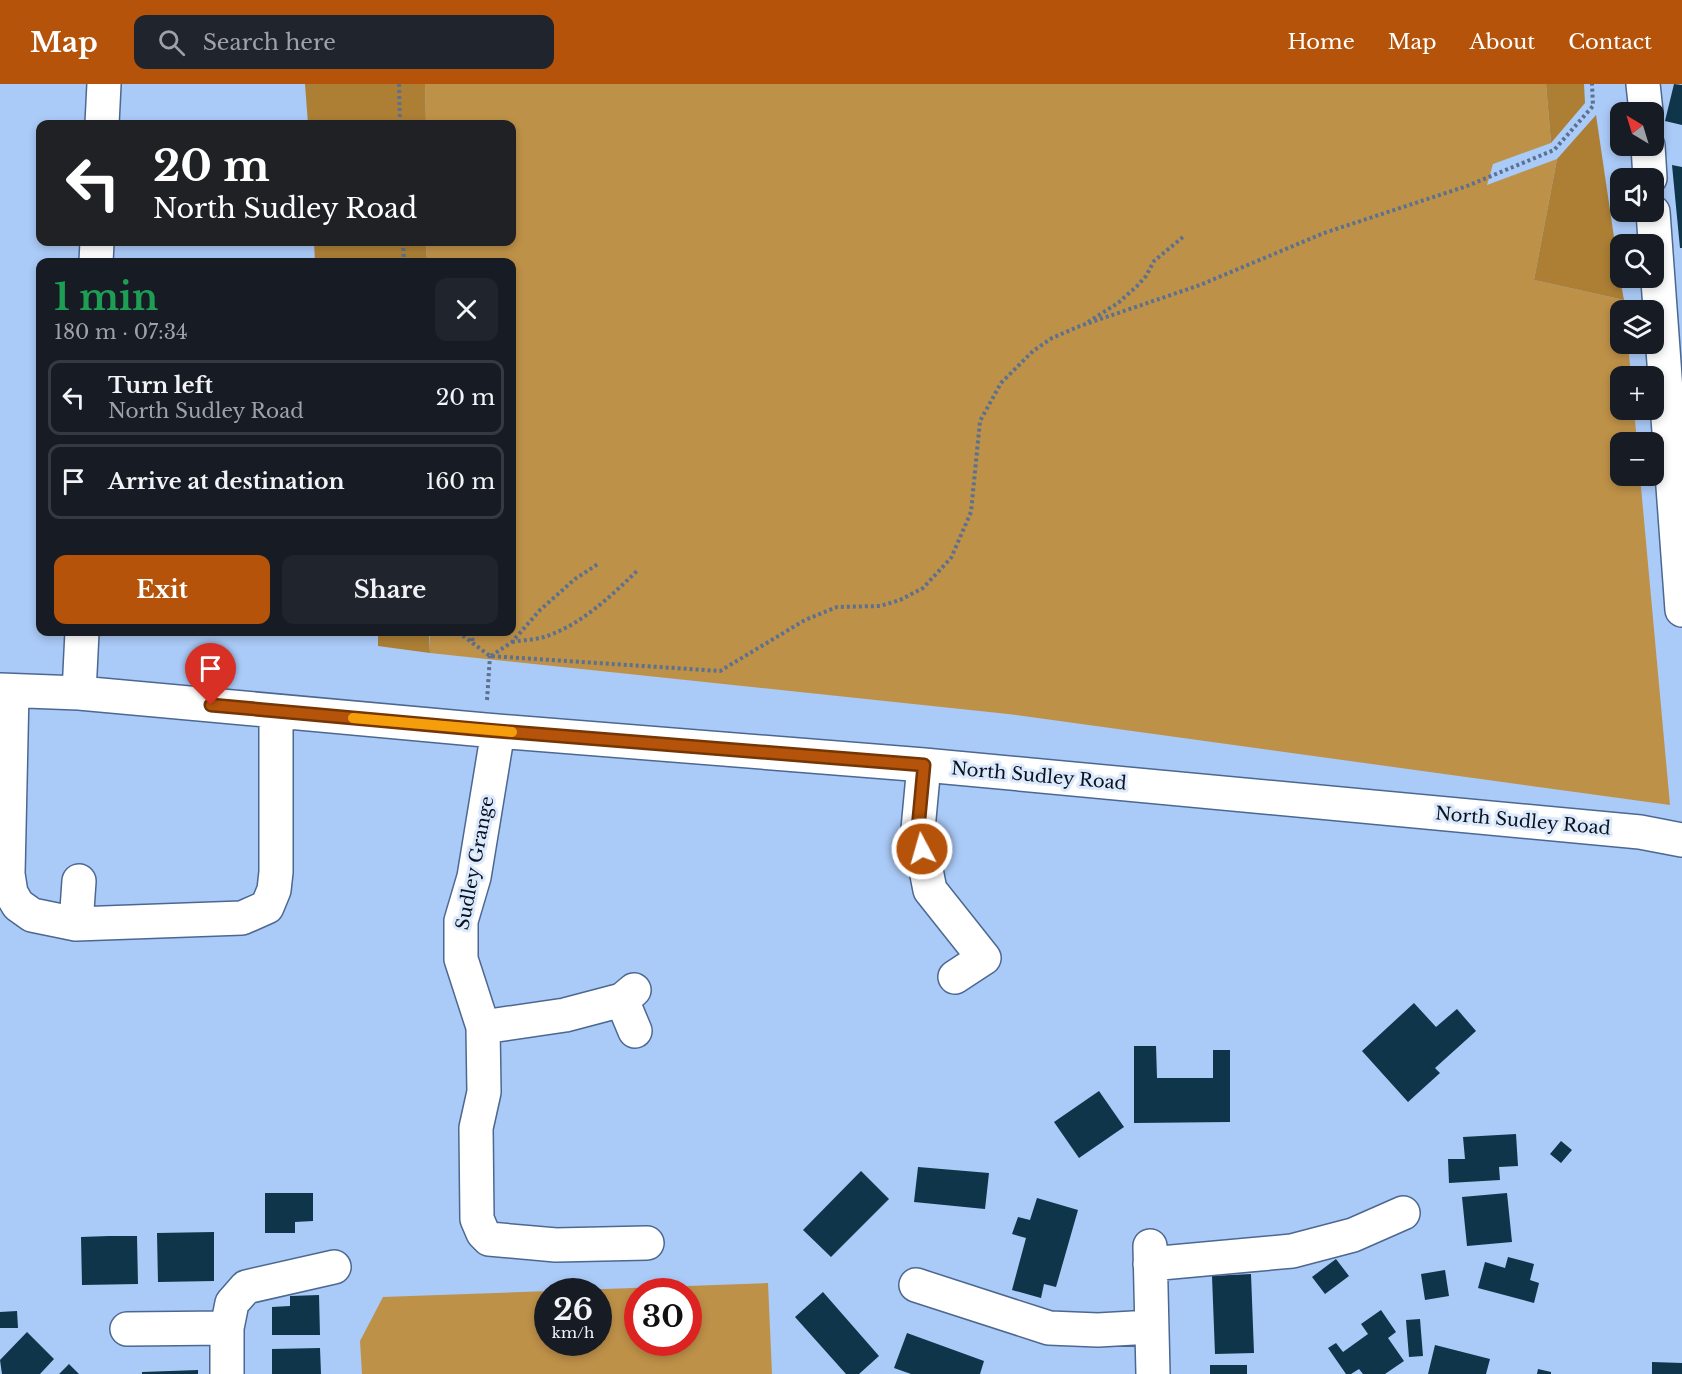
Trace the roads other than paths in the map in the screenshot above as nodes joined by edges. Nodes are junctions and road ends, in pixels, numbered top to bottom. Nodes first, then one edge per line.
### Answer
1 (104, 84) edge
2 (1643, 84) edge
3 (1645, 102) edge
4 (102, 120) edge
5 (1655, 222) edge
6 (1671, 301) edge
7 (1682, 610) edge
8 (82, 636) edge
9 (6, 691) edge
10 (79, 693) junction
11 (276, 711) junction
12 (492, 731) junction
13 (924, 765) junction
14 (1682, 840) edge
15 (79, 881) dead end
16 (76, 924) junction
17 (955, 977) dead end
18 (483, 1027) junction
19 (635, 1031) dead end
20 (1403, 1213) dead end
21 (646, 1243) dead end
22 (334, 1267) dead end
23 (916, 1286) dead end
24 (1151, 1327) junction
25 (227, 1328) junction
26 (127, 1329) dead end
27 (227, 1374) edge
28 (1153, 1374) edge

1 - 4 street
2 - 3 street
5 - 6 street
6 - 7 street
8 - 10 street
9 - 10 street, North Sudley Road
9 - 16 street
10 - 11 street, North Sudley Road
11 - 12 street, North Sudley Road
11 - 16 street
12 - 13 street, North Sudley Road
12 - 18 street, Sudley Grange
13 - 14 street, North Sudley Road
13 - 17 street
15 - 16 street
18 - 19 street
18 - 21 street, Sudley Grange
20 - 24 street
22 - 25 street
23 - 24 street
24 - 28 street
25 - 26 street
25 - 27 street

